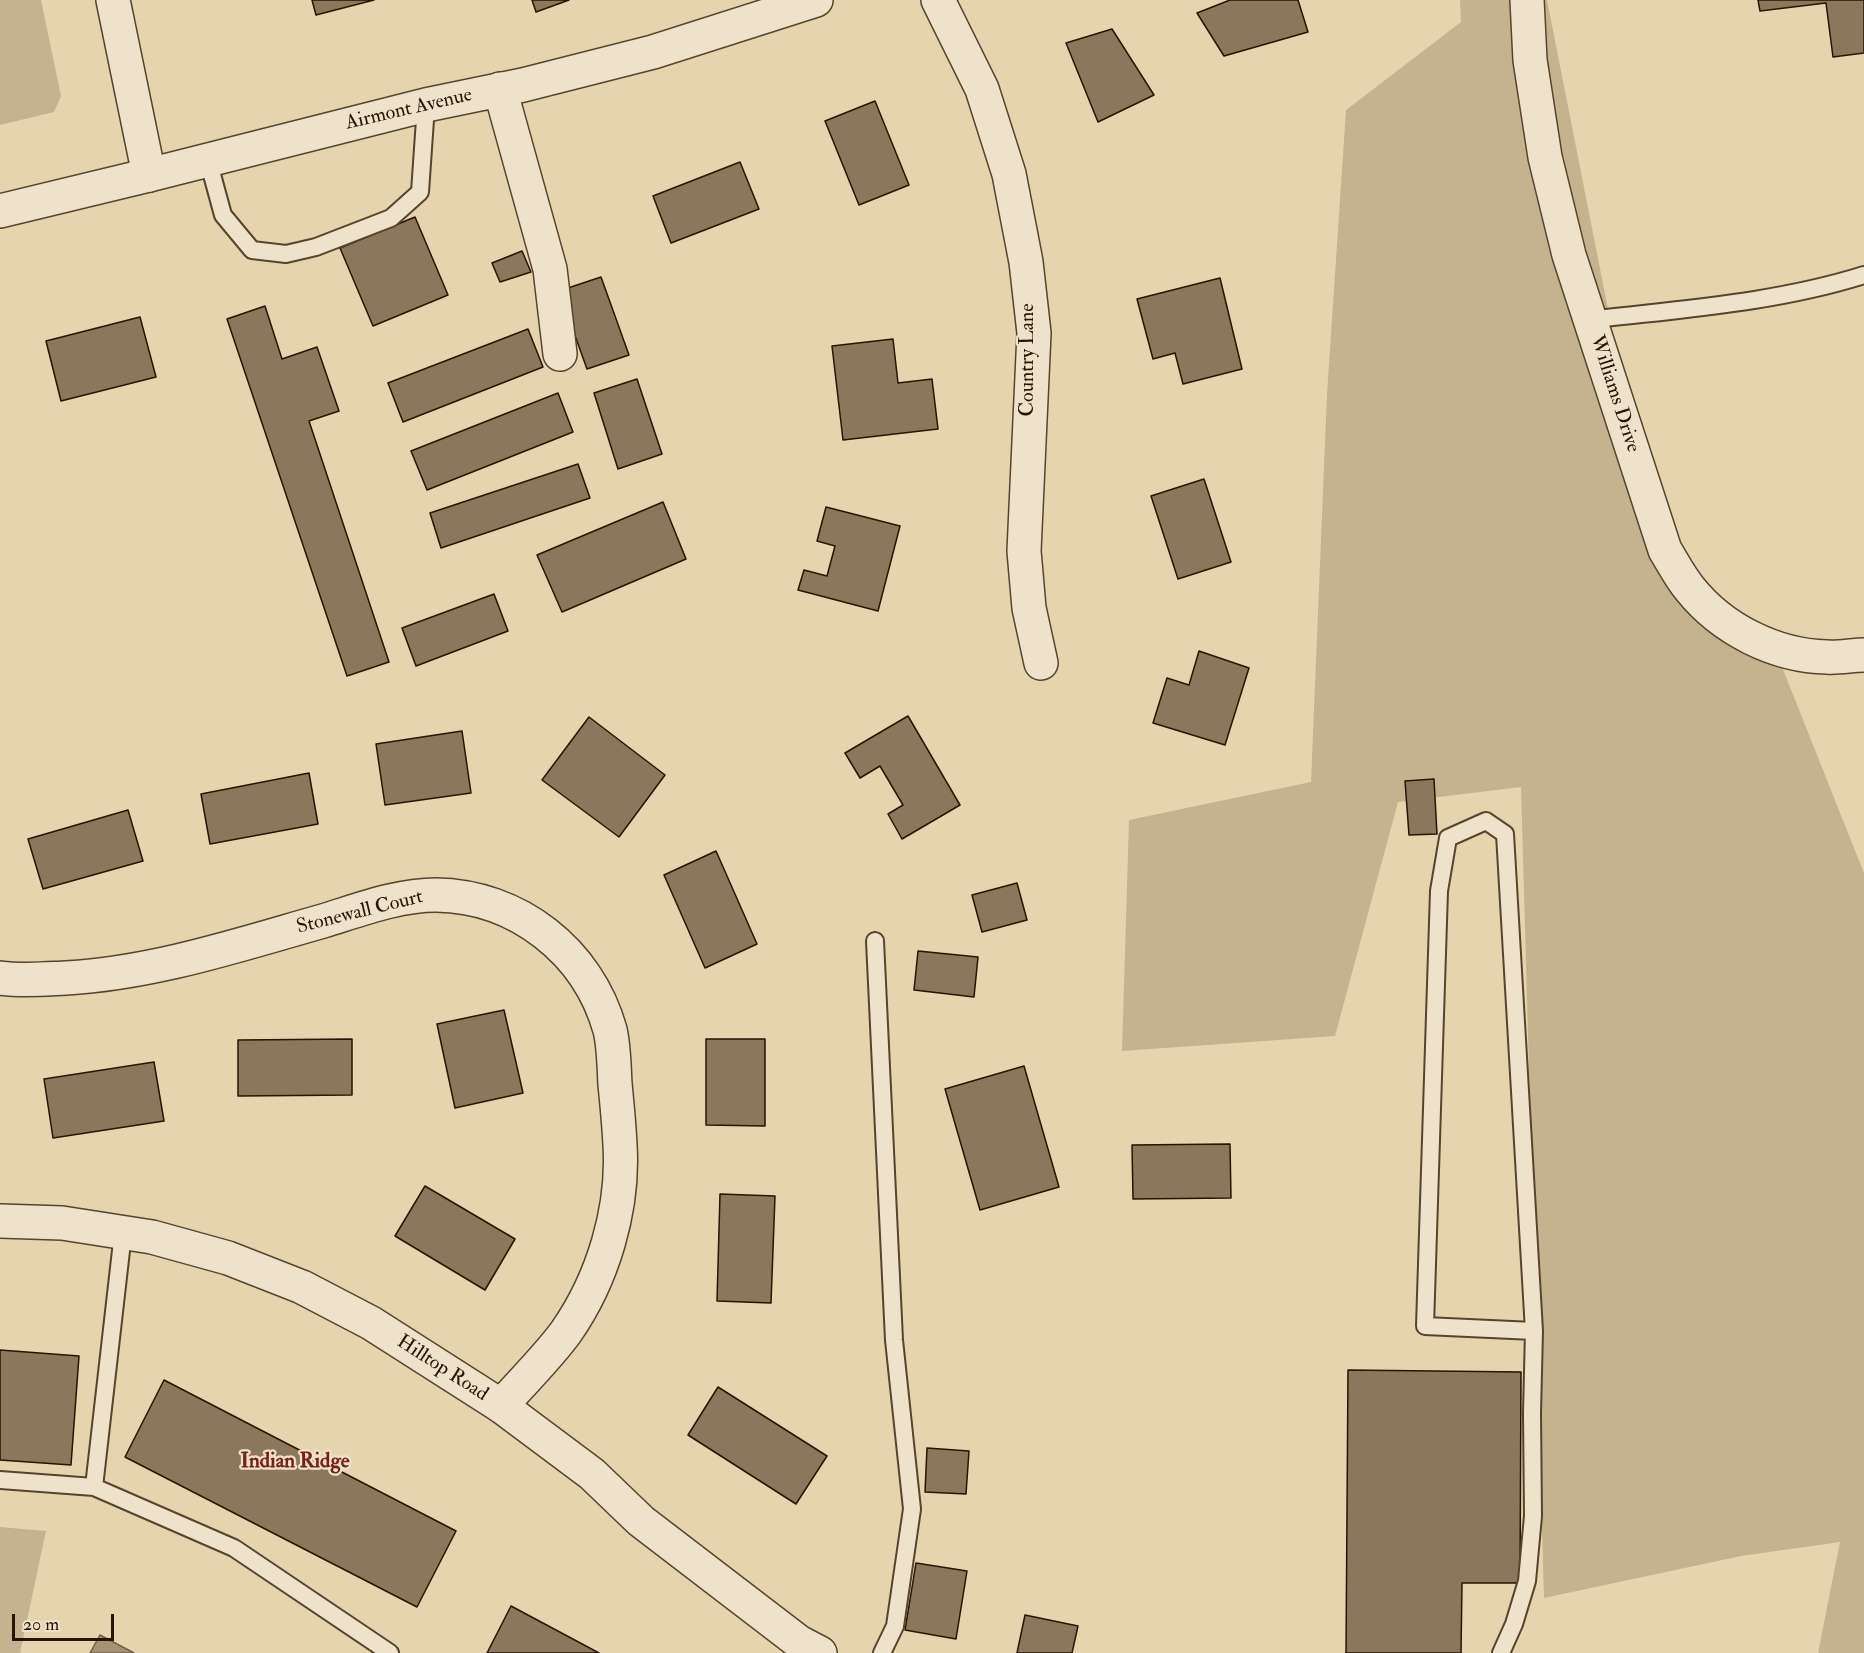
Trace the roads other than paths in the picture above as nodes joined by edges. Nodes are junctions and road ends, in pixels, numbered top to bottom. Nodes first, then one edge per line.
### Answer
1 (113, 0) edge
2 (816, 0) edge
3 (938, 0) edge
4 (1527, 0) edge
5 (500, 89) junction
6 (426, 105) junction
7 (208, 160) junction
8 (149, 175) junction
9 (0, 211) edge
10 (1864, 275) edge
11 (1589, 320) junction
12 (560, 354) dead end
13 (1864, 655) edge
14 (1041, 663) dead end
15 (875, 941) dead end
16 (0, 978) edge
17 (0, 1221) edge
18 (123, 1233) junction
19 (1534, 1331) junction
20 (501, 1406) junction
21 (0, 1480) edge
22 (94, 1487) junction
23 (390, 1653) edge
24 (820, 1653) edge
25 (882, 1653) edge
26 (1501, 1653) edge

1 - 8 street
2 - 5 street, Airmont Avenue
3 - 14 street, Country Lane
4 - 11 street, Williams Drive
5 - 6 street, Airmont Avenue
5 - 12 street
6 - 7 street, Airmont Avenue
6 - 7 lane
7 - 8 street, Airmont Avenue
8 - 9 street, Airmont Avenue
10 - 11 lane
11 - 13 street, Williams Drive
15 - 25 lane
16 - 20 street, Stonewall Court
17 - 18 street, Hilltop Road
18 - 20 street, Hilltop Road
18 - 22 lane
19 - 19 lane
19 - 26 lane
20 - 24 street, Hilltop Road
21 - 22 lane
22 - 23 lane

